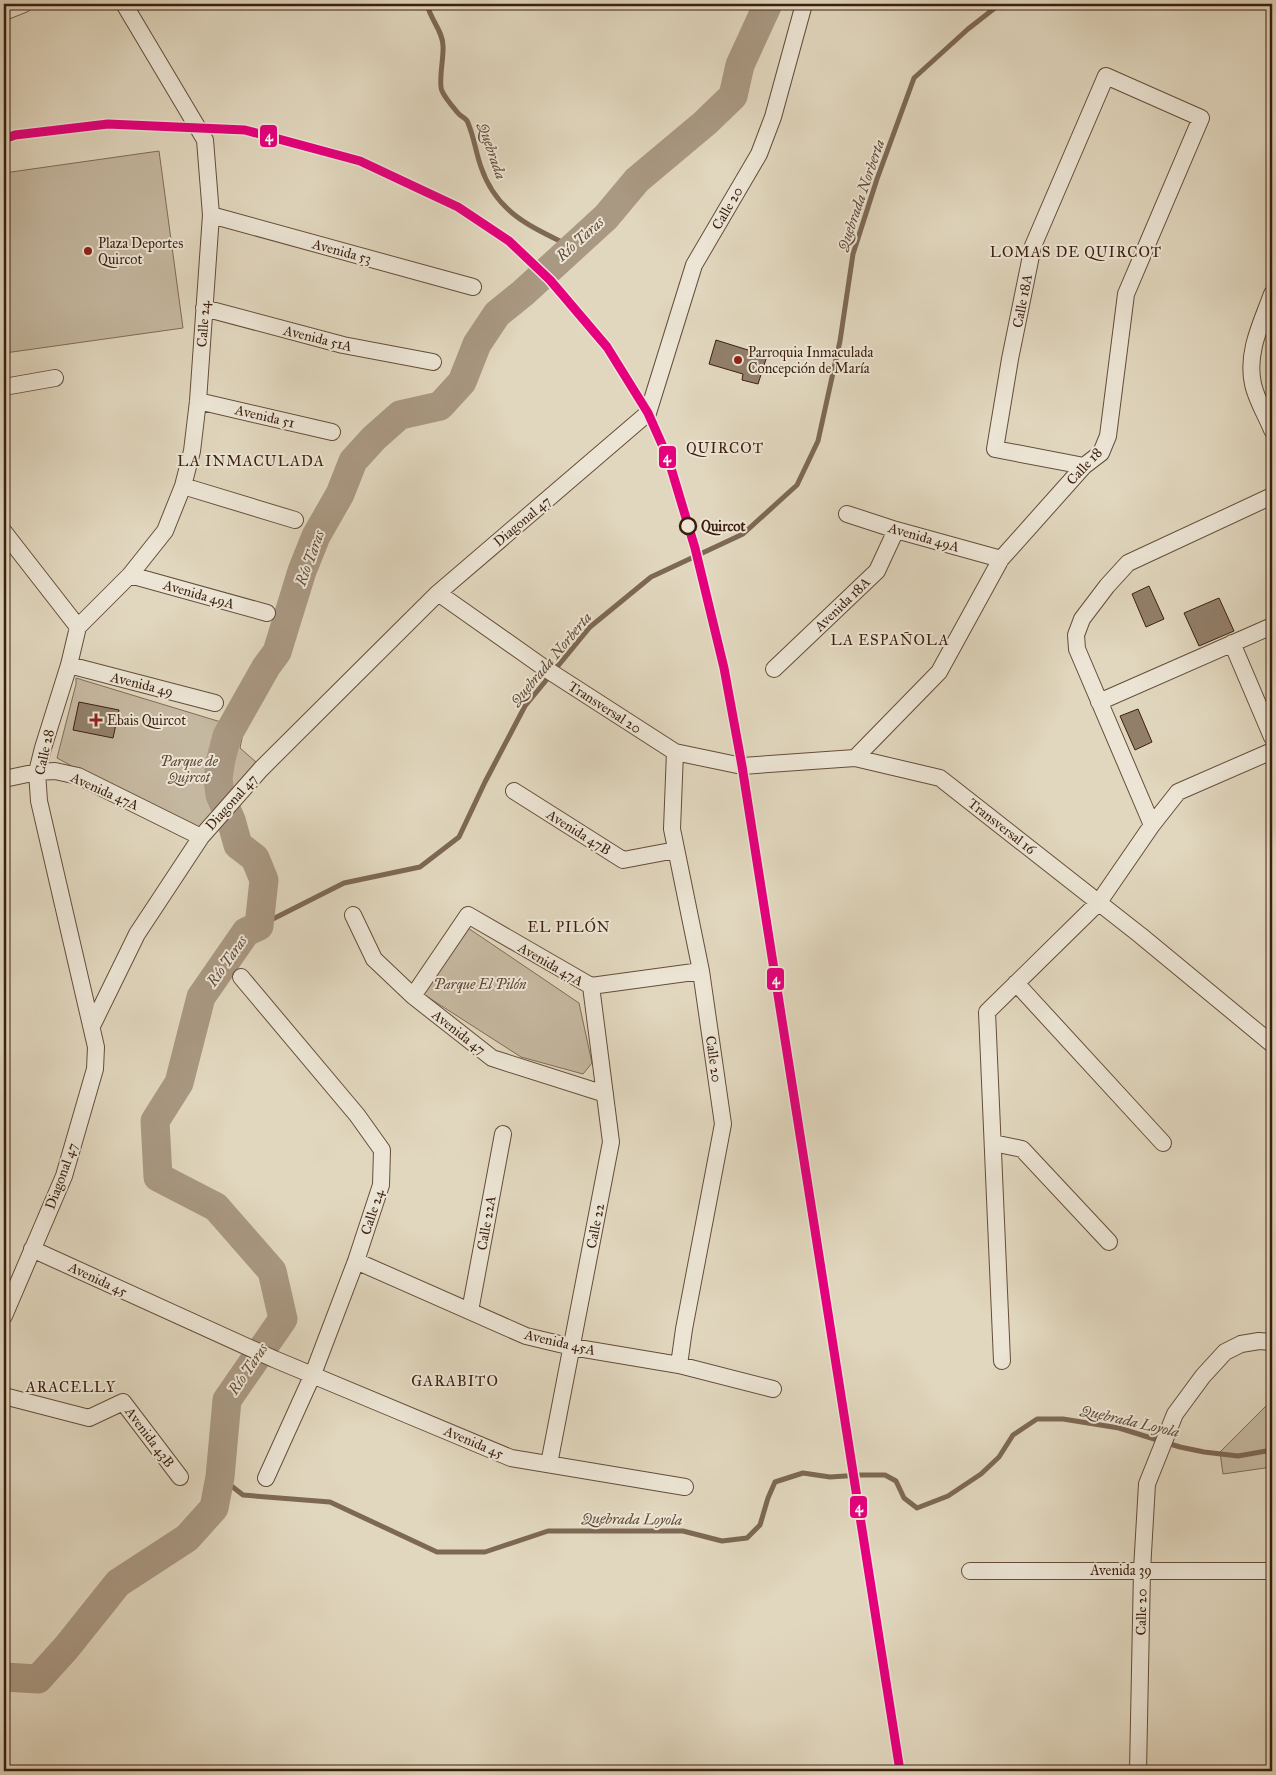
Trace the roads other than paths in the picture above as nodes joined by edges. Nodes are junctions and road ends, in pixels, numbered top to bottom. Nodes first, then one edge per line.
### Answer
1 (24, 4) edge
2 (124, 4) edge
3 (804, 4) edge
4 (4, 12) edge
5 (1201, 118) joint
6 (211, 216) junction
7 (473, 287) dead end
8 (1272, 294) edge
9 (204, 308) junction
10 (433, 362) dead end
11 (55, 378) dead end
12 (4, 386) edge
13 (198, 401) junction
14 (648, 413) joint
15 (1272, 430) edge
16 (332, 432) dead end
17 (1084, 466) junction
18 (183, 486) junction
19 (1272, 496) edge
20 (847, 514) dead end
21 (294, 520) dead end
22 (896, 530) junction
23 (4, 532) edge
24 (1001, 559) junction
25 (130, 575) junction
26 (438, 593) junction
27 (267, 613) dead end
28 (1272, 626) edge
29 (78, 627) junction
30 (1232, 643) junction
31 (70, 666) junction
32 (774, 669) dead end
33 (1099, 702) junction
34 (215, 703) dead end
35 (1272, 736) edge
36 (1272, 751) edge
37 (675, 752) junction
38 (855, 758) junction
39 (37, 772) junction
40 (4, 779) edge
41 (514, 791) dead end
42 (1152, 825) junction
43 (201, 836) junction
44 (676, 850) junction
45 (1099, 902) junction
46 (353, 915) dead end
47 (701, 971) junction
48 (241, 977) dead end
49 (1016, 983) junction
50 (591, 986) junction
51 (413, 996) junction
52 (92, 1026) junction
53 (1272, 1044) edge
54 (605, 1094) junction
55 (502, 1134) dead end
56 (993, 1143) junction
57 (1163, 1143) dead end
58 (1109, 1242) dead end
59 (32, 1249) junction
60 (356, 1261) junction
61 (470, 1311) junction
62 (4, 1316) edge
63 (1272, 1342) edge
64 (572, 1346) junction
65 (1002, 1361) dead end
66 (679, 1365) junction
67 (313, 1374) junction
68 (773, 1389) dead end
69 (4, 1396) edge
70 (549, 1464) junction
71 (180, 1477) dead end
72 (266, 1478) dead end
73 (685, 1487) dead end
74 (1142, 1570) junction
75 (970, 1571) dead end
76 (1272, 1571) edge
77 (1138, 1771) edge

1 - 4 street
2 - 6 street, Calle 24
3 - 14 street, Calle 20
5 - 17 street, Calle 18
5 - 17 street, Calle 18A
6 - 7 street, Avenida 53
6 - 9 street, Calle 24
8 - 15 street
9 - 10 street, Avenida 51A
9 - 13 street, Calle 24
11 - 12 street
13 - 16 street, Avenida 51
13 - 18 street, Calle 24
14 - 26 street, Diagonal 47
17 - 24 street, Calle 18
18 - 21 street
18 - 25 street, Calle 24
19 - 33 street
20 - 22 street, Avenida 49A
22 - 24 street, Avenida 49A
22 - 32 street, Avenida 18A
23 - 29 street
24 - 38 street, Calle 18
25 - 27 street, Avenida 49A
25 - 29 street, Calle 24
26 - 37 street, Transversal 20
26 - 43 street, Diagonal 47
28 - 30 street
29 - 31 street, Calle 28
30 - 33 street
30 - 35 street
31 - 34 street, Avenida 49
31 - 39 street, Calle 28
33 - 42 street
36 - 42 street
37 - 38 street, Transversal 16
37 - 44 street, Calle 20
38 - 45 street, Transversal 16
39 - 40 street, Avenida 47A
39 - 43 street, Avenida 47A
39 - 52 street, Calle 28
41 - 44 street, Avenida 47B
42 - 45 street
43 - 52 street, Diagonal 47
44 - 47 street, Calle 20
45 - 49 street
45 - 53 street, Transversal 16
46 - 51 street, Avenida 47
47 - 50 street, Avenida 47A
47 - 66 street, Calle 20
48 - 60 street, Calle 24
49 - 56 street
49 - 57 street
50 - 51 street, Avenida 47A
50 - 54 street, Calle 22
51 - 54 street, Avenida 47
52 - 59 street, Diagonal 47
54 - 64 street, Calle 22
55 - 61 street, Calle 22A
56 - 58 street
56 - 65 street
59 - 62 street, Diagonal 47
59 - 67 street, Avenida 45
60 - 61 street, Avenida 45A
60 - 67 street, Calle 24
61 - 64 street, Avenida 45A
63 - 74 street, Calle 20
64 - 66 street, Avenida 45A
64 - 70 street, Calle 22
66 - 68 street, Avenida 45A
67 - 70 street, Avenida 45
67 - 72 street, Calle 24
69 - 71 street, Avenida 43B
70 - 73 street, Avenida 45
74 - 75 street, Avenida 39
74 - 76 street, Avenida 39
74 - 77 street, Calle 20

